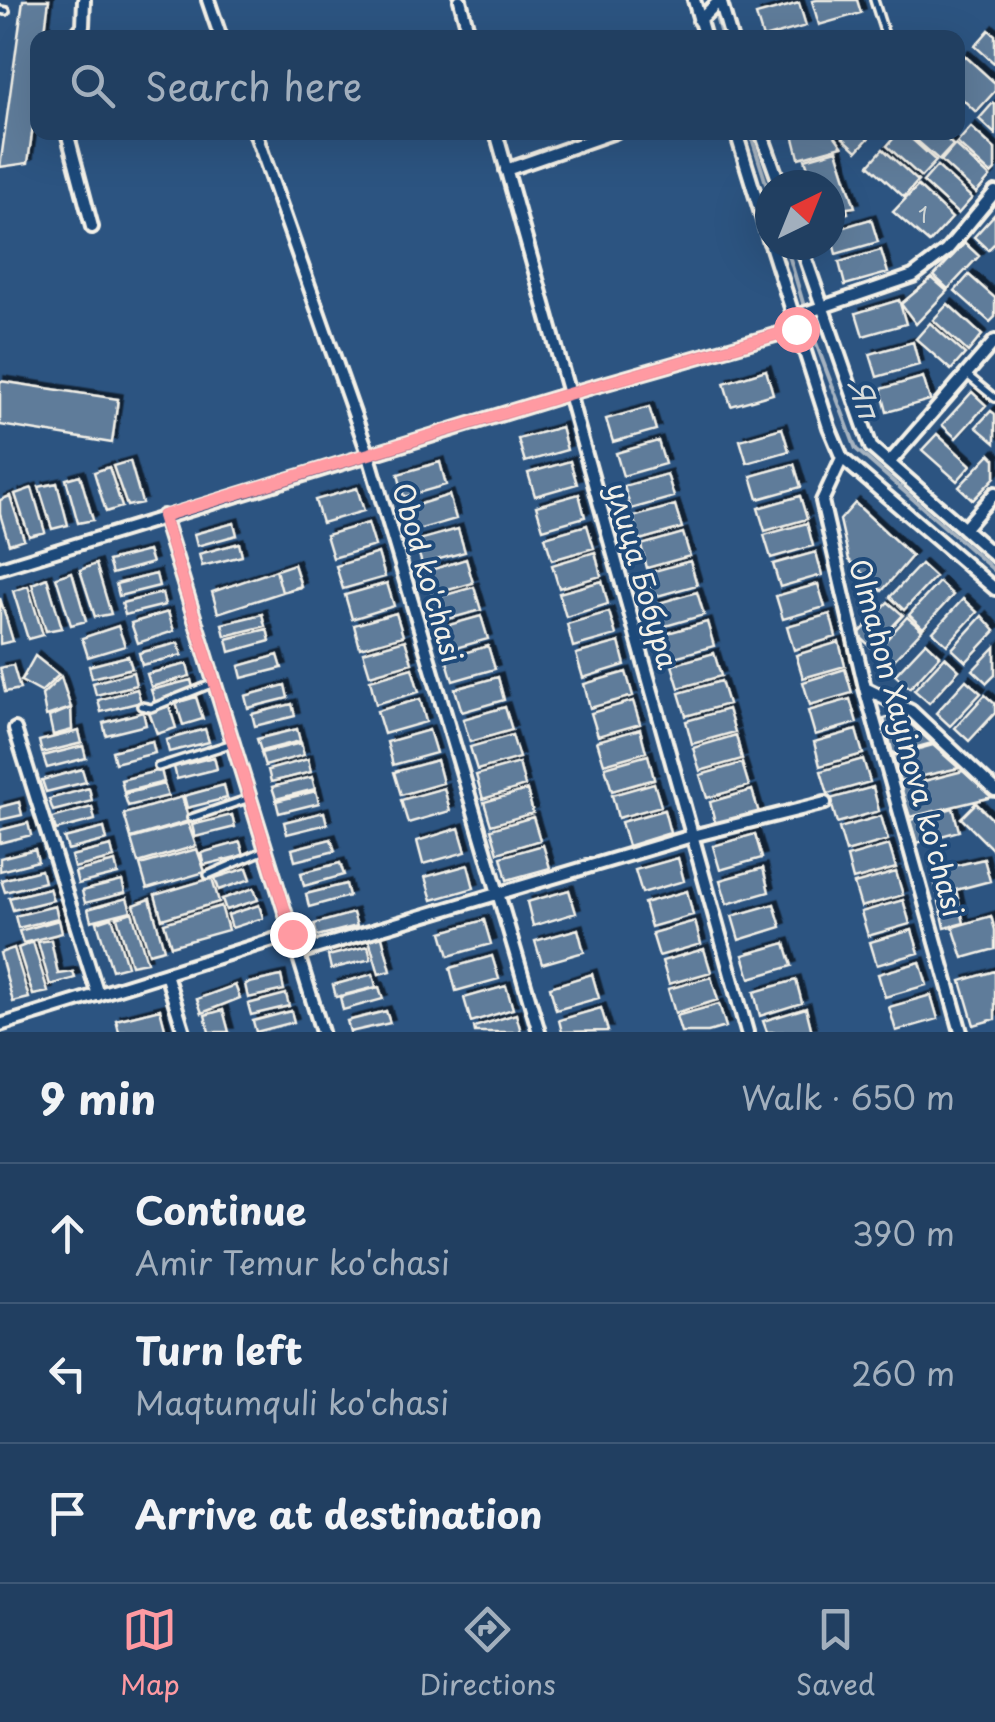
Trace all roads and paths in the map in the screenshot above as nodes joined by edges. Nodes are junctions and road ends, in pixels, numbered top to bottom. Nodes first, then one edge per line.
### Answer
1 (84, 0) edge
2 (208, 0) edge
3 (460, 0) edge
4 (694, 0) edge
5 (874, 0) edge
6 (713, 7) edge
7 (80, 30) edge
8 (218, 30) edge
9 (468, 30) edge
10 (726, 30) edge
11 (883, 30) edge
12 (69, 140) edge
13 (257, 140) edge
14 (498, 140) edge
15 (592, 140) edge
16 (738, 140) edge
17 (764, 140) edge
18 (506, 170) junction
19 (775, 170) edge
20 (995, 192) edge
21 (755, 195) edge
22 (92, 227) dead end
23 (775, 260) edge
24 (805, 260) edge
25 (819, 307) junction
26 (796, 320) junction
27 (995, 341) edge
28 (966, 374) junction
29 (568, 394) junction
30 (995, 398) edge
31 (369, 456) junction
32 (842, 458) junction
33 (890, 463) junction
34 (995, 493) edge
35 (163, 516) junction
36 (964, 529) junction
37 (995, 556) edge
38 (0, 568) edge
39 (995, 588) edge
40 (214, 683) junction
41 (865, 688) junction
42 (140, 706) dead end
43 (15, 729) dead end
44 (233, 743) junction
45 (158, 766) dead end
46 (995, 790) edge
47 (250, 798) junction
48 (824, 803) dead end
49 (191, 818) dead end
50 (692, 836) junction
51 (266, 850) junction
52 (208, 875) dead end
53 (498, 894) junction
54 (292, 934) junction
55 (298, 954) junction
56 (166, 974) junction
57 (98, 995) junction
58 (17, 1020) junction
59 (0, 1025) edge
60 (21, 1032) edge
61 (184, 1032) edge
62 (322, 1032) edge
63 (539, 1032) edge
64 (746, 1032) edge
65 (961, 1032) edge

1 - 7 street
2 - 8 street
3 - 9 street
4 - 6 street
5 - 11 lane
6 - 10 street
12 - 22 street
13 - 31 street, Obod ko'chasi
14 - 18 street, улица Бобура
15 - 18 street
16 - 21 street
17 - 19 street
18 - 29 street, улица Бобура
20 - 25 street
23 - 26 street
24 - 25 street
25 - 26 street
25 - 33 street
26 - 29 street
26 - 32 street
27 - 28 street
28 - 30 lane
28 - 33 street
29 - 31 street
29 - 50 street, улица Бобура
31 - 35 street
31 - 53 street, Obod ko'chasi
32 - 39 street
32 - 41 street, Olmahon Xayinova ko'chasi
33 - 36 street
34 - 36 street
35 - 38 street
35 - 40 street
36 - 37 street
40 - 42 lane
40 - 44 street
41 - 46 street
41 - 65 street, Olmahon Xayinova ko'chasi
43 - 57 street
44 - 45 lane
44 - 47 street
47 - 49 lane
47 - 51 street
48 - 50 street
50 - 53 street
50 - 64 street, улица Бобура
51 - 52 lane
51 - 54 street
53 - 55 street
53 - 63 street, Obod ko'chasi
54 - 55 street
54 - 56 street
55 - 62 street
56 - 57 street
56 - 61 street
57 - 58 street
58 - 59 street
58 - 60 lane

